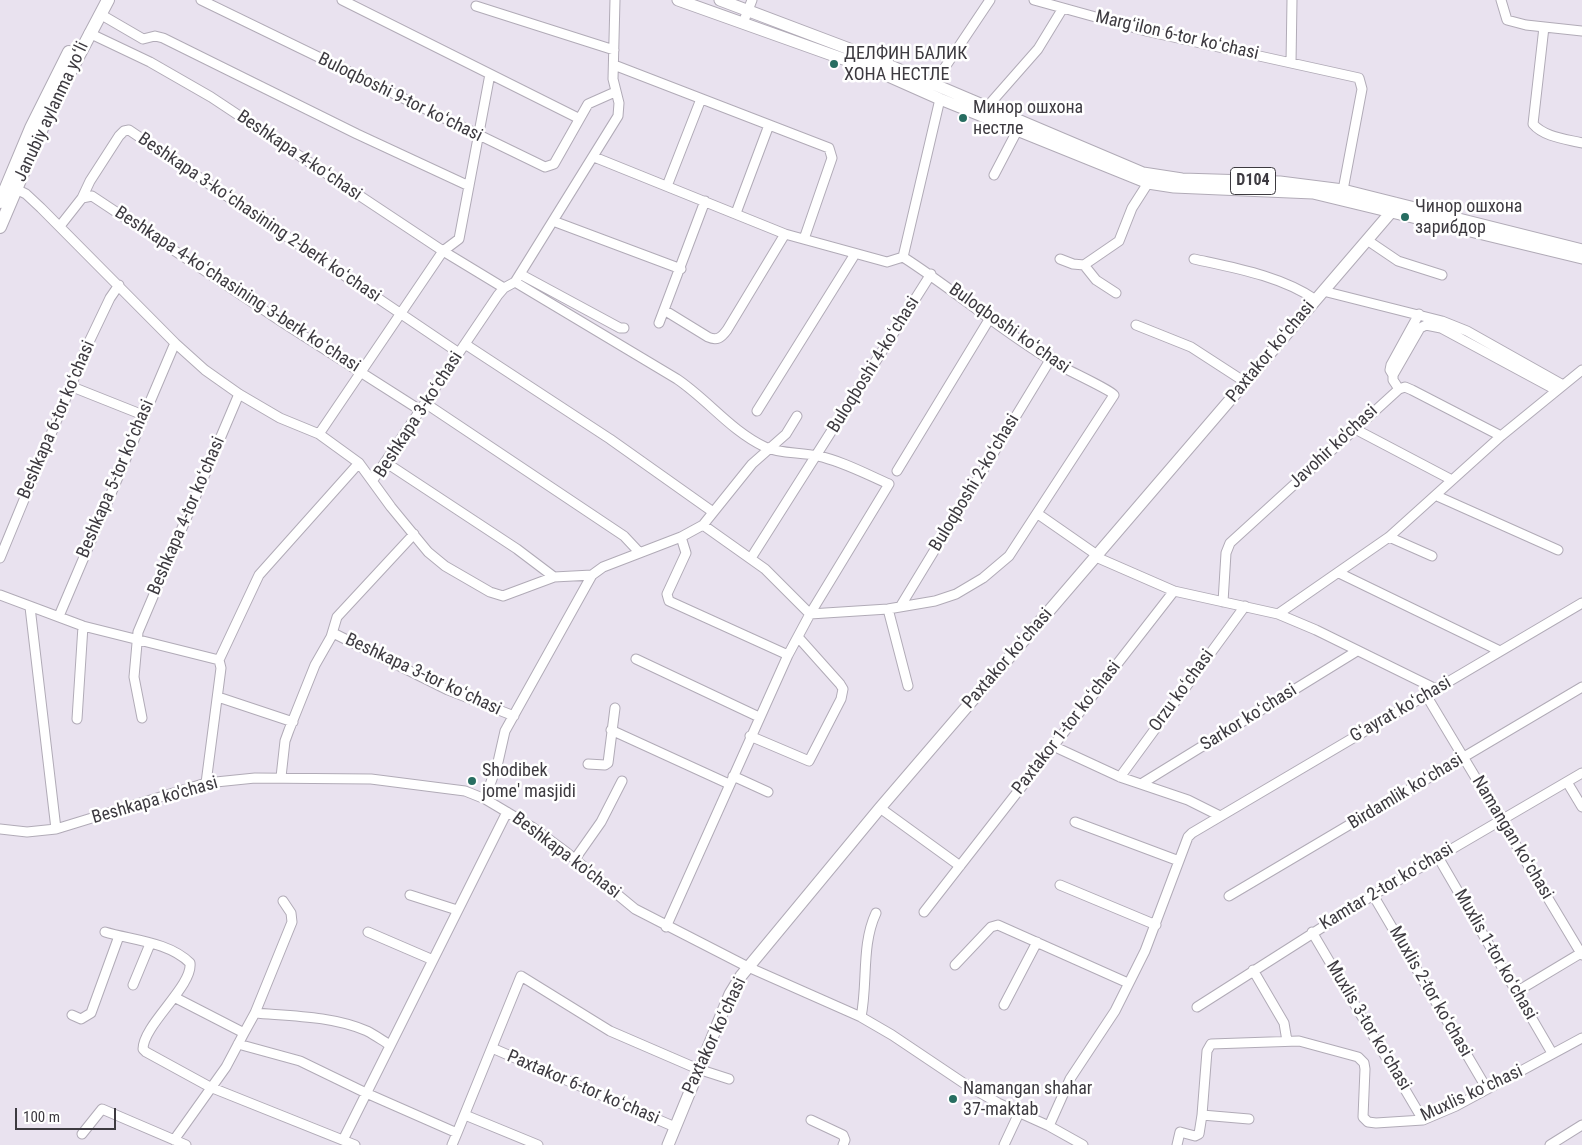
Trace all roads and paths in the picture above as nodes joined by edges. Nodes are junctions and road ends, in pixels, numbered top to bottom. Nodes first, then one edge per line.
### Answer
1 (98, 0) edge
2 (108, 0) edge
3 (201, 0) edge
4 (342, 0) edge
5 (615, 0) edge
6 (678, 0) edge
7 (720, 0) edge
8 (990, 0) edge
9 (1034, 0) edge
10 (1292, 0) edge
11 (1501, 0) edge
12 (750, 5) edge
13 (476, 6) dead end
14 (1063, 8) junction
15 (100, 14) junction
16 (744, 23) junction
17 (1544, 27) junction
18 (1582, 31) edge
19 (89, 33) junction
20 (614, 50) junction
21 (1291, 63) junction
22 (614, 65) junction
23 (490, 74) junction
24 (934, 85) junction
25 (615, 92) junction
26 (701, 99) junction
27 (940, 100) junction
28 (987, 107) junction
29 (578, 118) junction
30 (769, 125) junction
31 (1017, 131) junction
32 (478, 134) junction
33 (1582, 143) edge
34 (594, 158) junction
35 (994, 175) dead end
36 (1148, 183) junction
37 (470, 186) junction
38 (667, 186) junction
39 (16, 189) junction
40 (1343, 190) junction
41 (82, 198) junction
42 (705, 201) junction
43 (0, 202) edge
44 (1394, 207) junction
45 (736, 213) junction
46 (553, 221) junction
47 (60, 226) junction
48 (0, 227) edge
49 (785, 234) junction
50 (804, 239) junction
51 (1367, 240) junction
52 (1582, 250) edge
53 (443, 252) junction
54 (856, 254) junction
55 (903, 257) junction
56 (1582, 258) edge
57 (1060, 259) dead end
58 (1194, 260) dead end
59 (1084, 265) junction
60 (681, 269) junction
61 (931, 274) junction
62 (1442, 275) dead end
63 (517, 278) junction
64 (119, 285) junction
65 (504, 288) junction
66 (1323, 291) junction
67 (1116, 293) dead end
68 (1316, 300) junction
69 (664, 310) junction
70 (401, 314) junction
71 (1419, 314) junction
72 (990, 318) junction
73 (659, 322) dead end
74 (1136, 325) dead end
75 (624, 328) dead end
76 (175, 343) junction
77 (465, 344) junction
78 (459, 353) junction
79 (1050, 360) junction
80 (1582, 370) edge
81 (361, 371) junction
82 (1392, 375) junction
83 (1245, 382) junction
84 (70, 386) junction
85 (1559, 388) junction
86 (1399, 389) junction
87 (239, 394) junction
88 (423, 407) junction
89 (757, 411) dead end
90 (143, 414) junction
91 (797, 416) dead end
92 (1354, 429) junction
93 (319, 434) junction
94 (1501, 436) junction
95 (768, 448) junction
96 (818, 456) junction
97 (359, 462) junction
98 (385, 462) junction
99 (897, 471) dead end
100 (373, 480) junction
101 (1452, 480) junction
102 (1437, 496) junction
103 (713, 512) junction
104 (1038, 514) junction
105 (703, 525) junction
106 (414, 534) junction
107 (681, 537) junction
108 (1390, 537) junction
109 (1558, 550) dead end
110 (638, 552) junction
111 (1097, 556) junction
112 (1432, 556) dead end
113 (0, 558) edge
114 (751, 558) junction
115 (1339, 573) junction
116 (592, 575) junction
117 (554, 578) junction
118 (1174, 591) junction
119 (0, 595) edge
120 (1223, 602) junction
121 (1582, 603) edge
122 (1245, 606) junction
123 (30, 607) junction
124 (900, 607) junction
125 (888, 609) junction
126 (810, 614) junction
127 (1278, 614) junction
128 (59, 616) junction
129 (83, 626) junction
130 (333, 633) junction
131 (798, 636) junction
132 (137, 640) junction
133 (1357, 651) junction
134 (1500, 651) junction
135 (788, 655) junction
136 (636, 659) dead end
137 (219, 660) junction
138 (908, 686) dead end
139 (1582, 687) edge
140 (1436, 689) junction
141 (1426, 695) junction
142 (218, 697) junction
143 (615, 708) dead end
144 (514, 716) junction
145 (759, 717) junction
146 (142, 718) dead end
147 (77, 719) dead end
148 (293, 722) junction
149 (611, 730) junction
150 (750, 736) junction
151 (1053, 746) junction
152 (1464, 758) junction
153 (588, 764) dead end
154 (1582, 773) edge
155 (282, 777) junction
156 (1120, 777) junction
157 (731, 780) junction
158 (622, 781) dead end
159 (1567, 782) junction
160 (206, 783) junction
161 (1141, 784) junction
162 (768, 792) dead end
163 (485, 799) junction
164 (1582, 807) edge
165 (880, 808) junction
166 (507, 812) junction
167 (1220, 816) junction
168 (1500, 819) junction
169 (1075, 822) dead end
170 (0, 829) edge
171 (56, 830) junction
172 (1438, 857) junction
173 (575, 859) junction
174 (1179, 861) junction
175 (960, 866) junction
176 (1060, 885) dead end
177 (1373, 895) junction
178 (410, 896) dead end
179 (1229, 896) dead end
180 (283, 901) dead end
181 (457, 910) junction
182 (924, 912) dead end
183 (876, 914) dead end
184 (1156, 925) junction
185 (666, 926) junction
186 (105, 932) dead end
187 (368, 932) dead end
188 (1312, 932) junction
189 (119, 936) junction
190 (1037, 942) junction
191 (150, 944) junction
192 (1581, 954) edge
193 (433, 960) junction
194 (955, 965) dead end
195 (748, 967) junction
196 (1253, 970) junction
197 (1128, 983) junction
198 (133, 985) dead end
199 (1516, 992) junction
200 (174, 997) junction
201 (1004, 1005) dead end
202 (1197, 1007) dead end
203 (255, 1013) junction
204 (72, 1015) dead end
205 (861, 1017) junction
206 (244, 1033) junction
207 (1582, 1038) edge
208 (1287, 1041) junction
209 (238, 1044) junction
210 (390, 1045) junction
211 (492, 1048) junction
212 (1552, 1053) junction
213 (698, 1069) junction
214 (729, 1079) dead end
215 (210, 1087) junction
216 (1487, 1089) junction
217 (366, 1094) junction
218 (1019, 1113) junction
219 (465, 1115) junction
220 (1202, 1115) junction
221 (1249, 1119) dead end
222 (811, 1120) dead end
223 (1423, 1120) junction
224 (1582, 1125) edge
225 (1049, 1126) junction
226 (675, 1127) junction
227 (457, 1133) junction
228 (82, 1134) dead end
229 (174, 1140) junction
230 (343, 1140) junction
231 (186, 1145) edge
232 (355, 1145) edge
233 (452, 1145) edge
234 (538, 1145) edge
235 (668, 1145) edge
236 (843, 1145) edge
237 (1004, 1145) edge
238 (1082, 1145) edge
239 (1177, 1145) edge
240 (1550, 1145) edge

1 - 43 highway, Janubiy aylanma yoʻli
2 - 15 highway, Janubiy aylanma yoʻli
3 - 32 street, Buloqboshi 9-tor koʻchasi
4 - 23 street
5 - 20 street
6 - 16 main road, D104
7 - 12 main road, D104
8 - 24 street
9 - 14 street, Margʻilon 6-tor koʻchasi
10 - 21 street
11 - 17 street
12 - 16 street
12 - 24 main road, D104
13 - 20 street
14 - 21 street, Margʻilon 6-tor koʻchasi
14 - 28 street
15 - 19 highway, Janubiy aylanma yoʻli
15 - 37 street
16 - 27 main road, D104
17 - 18 street
17 - 33 street
19 - 39 highway, Janubiy aylanma yoʻli
19 - 53 street, Beshkapa 4-koʻchasi
20 - 22 street
21 - 40 street, Margʻilon 6-tor koʻchasi
22 - 25 street
22 - 26 street
23 - 29 street
23 - 32 street
24 - 28 main road, D104
25 - 29 street
25 - 34 street
26 - 30 street
26 - 38 street
27 - 31 main road, D104
27 - 55 street
28 - 40 main road, D104
29 - 32 street, Buloqboshi 9-tor koʻchasi
30 - 45 street
30 - 50 street
31 - 35 street
31 - 36 main road, D104
32 - 37 street
34 - 38 street
34 - 46 street
36 - 44 main road, D104
36 - 59 street
37 - 53 street
38 - 42 street
39 - 47 street
39 - 48 highway, Janubiy aylanma yoʻli
40 - 44 main road, D104
41 - 47 street
41 - 70 street, Beshkapa 3-koʻchasining 2-berk koʻchasi
41 - 81 street, Beshkapa 4-koʻchasining 3-berk koʻchasi
42 - 45 street
42 - 60 street
44 - 51 main road, Paxtakor koʻchasi
44 - 52 main road, D104
44 - 56 main road, D104
45 - 49 street
46 - 60 street
46 - 63 street
47 - 64 street
49 - 50 street
49 - 69 street
50 - 54 street
51 - 62 street
51 - 66 main road, Paxtakor koʻchasi
53 - 65 street, Beshkapa 4-koʻchasi
53 - 70 street
54 - 55 street
54 - 89 street
55 - 61 street, Buloqboshi koʻchasi
57 - 59 street
58 - 68 street
59 - 67 street
60 - 69 street
61 - 72 street, Buloqboshi koʻchasi
61 - 96 street, Buloqboshi 4-koʻchasi
63 - 65 street, Beshkapa 3-koʻchasi
63 - 75 street
63 - 95 street
64 - 76 street
64 - 84 street, Beshkapa 6-tor koʻchasi
65 - 77 street, Beshkapa 3-koʻchasi
66 - 68 main road, Paxtakor koʻchasi
66 - 71 street
68 - 83 main road, Paxtakor koʻchasi
69 - 73 street
70 - 78 street, Beshkapa 3-koʻchasining 2-berk koʻchasi
70 - 81 street
71 - 82 street
71 - 85 street
72 - 79 street, Buloqboshi koʻchasi
72 - 99 street
74 - 83 street
76 - 87 street
76 - 90 street, Beshkapa 5-tor koʻchasi
77 - 78 street, Beshkapa 3-koʻchasi
77 - 103 street
78 - 88 street, Beshkapa 3-koʻchasi
79 - 104 street, Buloqboshi koʻchasi
79 - 124 street, Buloqboshi 2-koʻchasi
80 - 85 street
81 - 88 street, Beshkapa 4-koʻchasining 3-berk koʻchasi
81 - 93 street
82 - 85 street
82 - 86 street
83 - 111 main road, Paxtakor koʻchasi
84 - 90 street
84 - 113 street, Beshkapa 6-tor koʻchasi
85 - 94 street
86 - 92 street, Javohir ko'chasi
86 - 94 street
87 - 93 street
87 - 132 street, Beshkapa 4-tor koʻchasi
88 - 98 street, Beshkapa 3-koʻchasi
88 - 110 street
90 - 128 street, Beshkapa 5-tor koʻchasi
91 - 95 street, Beshkapa 3-koʻchasi
92 - 101 street
92 - 120 street, Javohir ko'chasi
93 - 97 street
94 - 101 street
95 - 96 street
95 - 103 street, Beshkapa 3-koʻchasi
96 - 114 street, Buloqboshi 4-koʻchasi
96 - 126 street
97 - 100 street
97 - 137 street
98 - 100 street, Beshkapa 3-koʻchasi
98 - 117 street
100 - 106 street, Beshkapa 3-koʻchasi
101 - 102 street
102 - 108 street
102 - 109 street
103 - 105 street, Beshkapa 3-koʻchasi
104 - 111 street
104 - 124 street
105 - 107 street, Beshkapa 3-koʻchasi
105 - 114 street
106 - 117 street, Beshkapa 3-koʻchasi
106 - 130 street, Beshkapa 3-tor koʻchasi
107 - 110 street, Beshkapa 3-koʻchasi
107 - 135 street
108 - 112 street
108 - 115 street
110 - 116 street, Beshkapa 3-koʻchasi
111 - 118 street
111 - 165 main road, Paxtakor koʻchasi
114 - 126 street
115 - 127 street
115 - 134 street
116 - 117 street, Beshkapa 3-koʻchasi
116 - 144 street, Beshkapa 3-tor koʻchasi
118 - 120 street
118 - 151 street, Paxtakor 1-tor koʻchasi
119 - 123 street
120 - 122 street
121 - 134 street, Gʻayrat koʻchasi
122 - 127 street
122 - 156 street, Orzu koʻchasi
123 - 128 street
123 - 171 street
124 - 125 street
125 - 126 street
125 - 138 street
126 - 131 street
127 - 133 street
128 - 129 street
129 - 132 street
129 - 147 street
130 - 144 street, Beshkapa 3-tor koʻchasi
130 - 148 street, Beshkapa 3-tor koʻchasi
131 - 135 street
131 - 150 street
132 - 137 street
132 - 146 street, Beshkapa 4-tor koʻchasi
133 - 140 street
133 - 161 street, Sarkor koʻchasi
134 - 140 street, Gʻayrat koʻchasi
135 - 145 street
136 - 145 street
137 - 142 street
139 - 152 street, Birdamlik koʻchasi
140 - 141 street, Gʻayrat koʻchasi
141 - 152 street, Namangan koʻchasi
141 - 167 street, Gʻayrat koʻchasi
142 - 148 street
142 - 160 street
143 - 149 street
144 - 163 street, Beshkapa 3-tor koʻchasi
145 - 150 street
148 - 155 street, Beshkapa 3-tor koʻchasi
149 - 153 street
149 - 157 street
150 - 157 street
151 - 156 street
151 - 175 street, Paxtakor 1-tor koʻchasi
152 - 168 street, Namangan koʻchasi
152 - 179 street, Birdamlik koʻchasi
154 - 159 street, Kamtar 2-tor koʻchasi
155 - 160 street, Beshkapa ko'chasi
155 - 163 street, Beshkapa ko'chasi
156 - 161 street
157 - 162 street
157 - 185 street
158 - 173 street
159 - 164 street
159 - 168 street, Kamtar 2-tor koʻchasi
160 - 171 street, Beshkapa ko'chasi
161 - 167 street
163 - 166 street, Beshkapa ko'chasi
165 - 175 street
165 - 195 main road, Paxtakor koʻchasi
166 - 173 street, Beshkapa ko'chasi
166 - 181 street
167 - 174 street, Gʻayrat koʻchasi
168 - 172 street, Kamtar 2-tor koʻchasi
168 - 192 street, Namangan koʻchasi
169 - 174 street
170 - 171 street, Beshkapa ko'chasi
172 - 177 street, Kamtar 2-tor koʻchasi
172 - 199 street, Muxlis 1-tor koʻchasi
173 - 185 street, Beshkapa ko'chasi
174 - 184 street, Gʻayrat koʻchasi
175 - 182 street, Paxtakor 1-tor koʻchasi
176 - 184 street
177 - 188 street, Kamtar 2-tor koʻchasi
177 - 216 street, Muxlis 2-tor koʻchasi
178 - 181 street
180 - 203 street
181 - 193 street
183 - 205 street
184 - 197 street, Gʻayrat koʻchasi
185 - 195 street, Beshkapa ko'chasi
186 - 189 street
187 - 193 street
188 - 196 street, Kamtar 2-tor koʻchasi
188 - 223 street, Muxlis 3-tor koʻchasi
189 - 191 street
189 - 204 street
190 - 194 street
190 - 197 street
190 - 201 street
191 - 198 street
191 - 200 street
192 - 199 street
193 - 210 street
195 - 205 street, Beshkapa ko'chasi
195 - 213 main road, Paxtakor koʻchasi
196 - 202 street, Kamtar 2-tor koʻchasi
196 - 208 street
197 - 225 street, Gʻayrat koʻchasi
199 - 212 street, Muxlis 1-tor koʻchasi
200 - 206 street
200 - 215 street
203 - 206 street
203 - 210 street
205 - 218 street, Beshkapa ko'chasi
206 - 209 street
207 - 212 street, Muxlis koʻchasi
208 - 220 street, Muxlis koʻchasi
208 - 223 street, Muxlis koʻchasi
209 - 215 street
209 - 217 street
210 - 217 street
211 - 213 street, Paxtakor 6-tor koʻchasi
211 - 219 street, Paxtakor 6-tor koʻchasi
211 - 226 street, Paxtakor 6-tor koʻchasi
212 - 216 street, Muxlis koʻchasi
213 - 214 street
213 - 226 main road, Paxtakor koʻchasi
215 - 229 street
215 - 230 street
216 - 223 street, Muxlis koʻchasi
217 - 227 street
217 - 230 street
218 - 225 street, Beshkapa ko'chasi
218 - 237 street
219 - 227 street, Paxtakor 6-tor koʻchasi
219 - 234 street
220 - 221 street
220 - 239 street
222 - 236 street
224 - 240 street
225 - 238 street, Beshkapa ko'chasi
226 - 235 main road, Paxtakor koʻchasi
227 - 233 street, Paxtakor 6-tor koʻchasi
228 - 229 street
229 - 231 street
230 - 232 street

